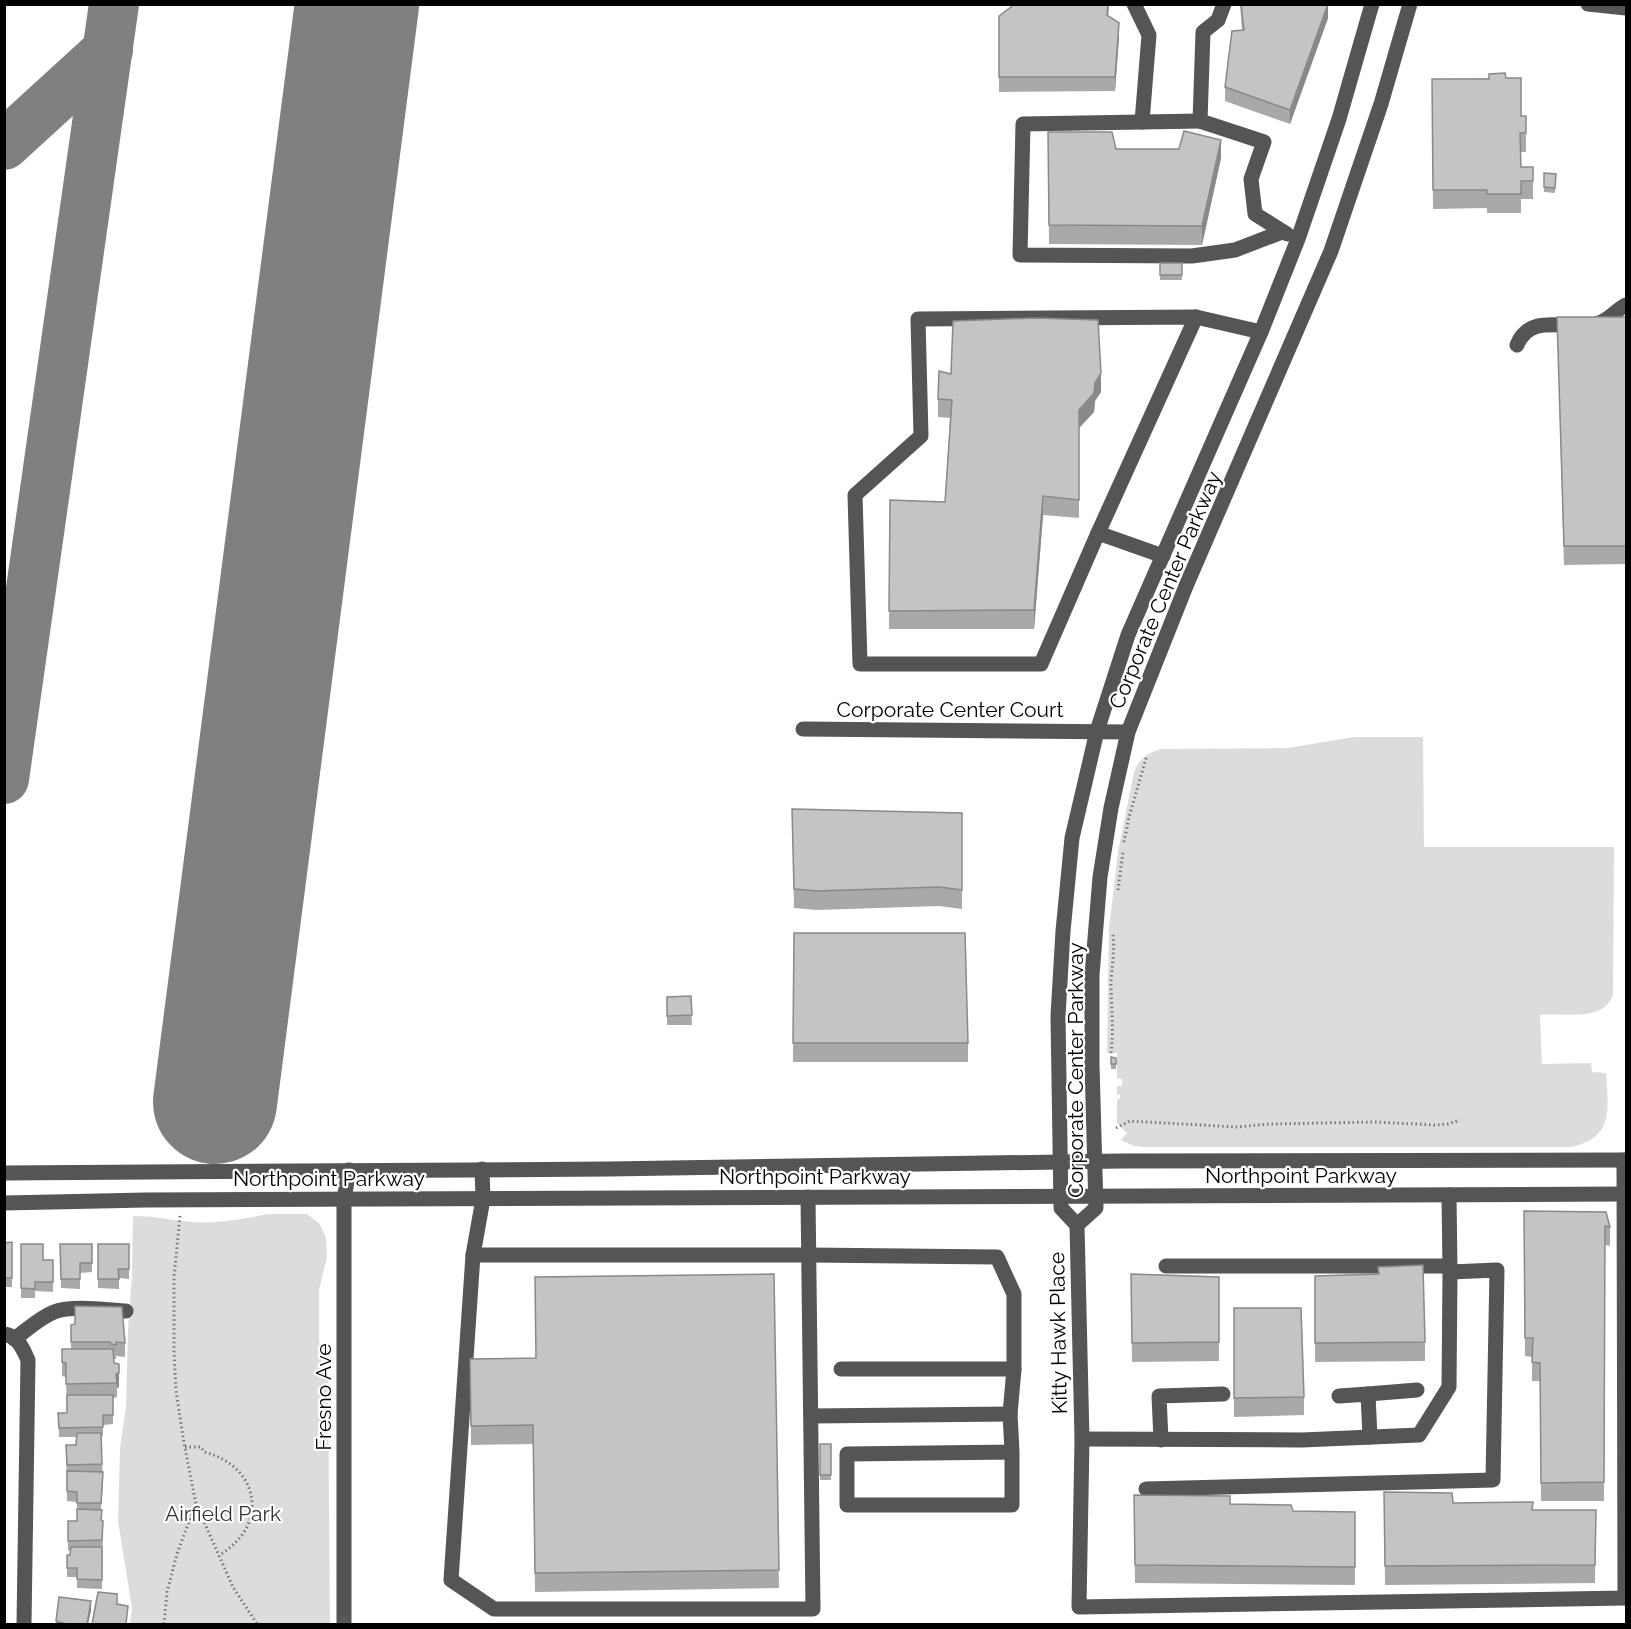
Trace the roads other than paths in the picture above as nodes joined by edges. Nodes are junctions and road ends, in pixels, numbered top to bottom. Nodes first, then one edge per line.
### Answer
1 (1134, 4) edge
2 (1224, 4) edge
3 (1372, 4) edge
4 (1410, 4) edge
5 (1588, 4) edge
6 (1626, 8) edge
7 (1200, 121) junction
8 (1142, 122) junction
9 (1282, 232) junction
10 (1298, 239) junction
11 (1626, 305) edge
12 (1196, 317) junction
13 (1261, 332) junction
14 (1517, 345) dead end
15 (1098, 533) junction
16 (1163, 556) junction
17 (803, 729) dead end
18 (1097, 731) junction
19 (1128, 732) junction
20 (1625, 1160) edge
21 (1060, 1162) junction
22 (1095, 1162) junction
23 (482, 1169) junction
24 (349, 1170) junction
25 (4, 1173) edge
26 (1625, 1194) edge
27 (1449, 1195) junction
28 (1061, 1196) junction
29 (1096, 1196) junction
30 (808, 1197) junction
31 (483, 1198) junction
32 (344, 1199) junction
33 (4, 1203) edge
34 (1077, 1225) junction
35 (473, 1255) junction
36 (809, 1255) junction
37 (1166, 1266) dead end
38 (1450, 1269) junction
39 (126, 1311) dead end
40 (9, 1337) edge
41 (841, 1369) dead end
42 (1014, 1369) junction
43 (1417, 1390) dead end
44 (1223, 1394) dead end
45 (1368, 1394) junction
46 (1339, 1396) dead end
47 (1010, 1414) junction
48 (811, 1416) junction
49 (1370, 1437) junction
50 (1082, 1439) junction
51 (1161, 1440) junction
52 (1012, 1452) junction
53 (1146, 1489) dead end
54 (24, 1624) edge
55 (344, 1624) edge

1 - 8 street
2 - 7 street
3 - 10 street, Corporate Center Parkway
4 - 19 street, Corporate Center Parkway
5 - 6 street
7 - 8 street
7 - 9 street
8 - 9 street
9 - 10 street
10 - 13 street, Corporate Center Parkway
11 - 14 street
12 - 13 street
12 - 15 street
12 - 15 street
13 - 16 street, Corporate Center Parkway
15 - 16 street
16 - 18 street, Corporate Center Parkway
17 - 18 street, Corporate Center Court
18 - 19 street, Corporate Center Court
18 - 21 street, Corporate Center Parkway
19 - 22 street, Corporate Center Parkway
20 - 22 street, Northpoint Parkway
20 - 26 street
21 - 22 street, Northpoint Parkway
21 - 23 street, Northpoint Parkway
21 - 28 street, Corporate Center Parkway
22 - 29 street, Corporate Center Parkway
23 - 24 street, Northpoint Parkway
23 - 31 street
24 - 25 street, Northpoint Parkway
24 - 32 street, Fresno Ave
26 - 27 street, Northpoint Parkway
26 - 50 street, Kitty Hawk Place
27 - 29 street, Northpoint Parkway
27 - 38 street
28 - 29 street, Northpoint Parkway
28 - 30 street, Northpoint Parkway
28 - 34 street, Corporate Center Parkway
29 - 34 street, Corporate Center Parkway
30 - 31 street, Northpoint Parkway
30 - 36 street
31 - 32 street, Northpoint Parkway
31 - 35 street
32 - 33 street, Northpoint Parkway
32 - 55 street, Fresno Ave
34 - 50 street, Kitty Hawk Place
35 - 36 street
35 - 48 street
36 - 42 street
36 - 48 street
37 - 38 street
38 - 49 street
38 - 53 street
39 - 40 street
40 - 54 street
41 - 42 street
42 - 47 street
43 - 45 street
44 - 51 street
45 - 46 street
45 - 49 street
47 - 48 street
47 - 52 street
49 - 51 street
50 - 51 street
52 - 52 street

